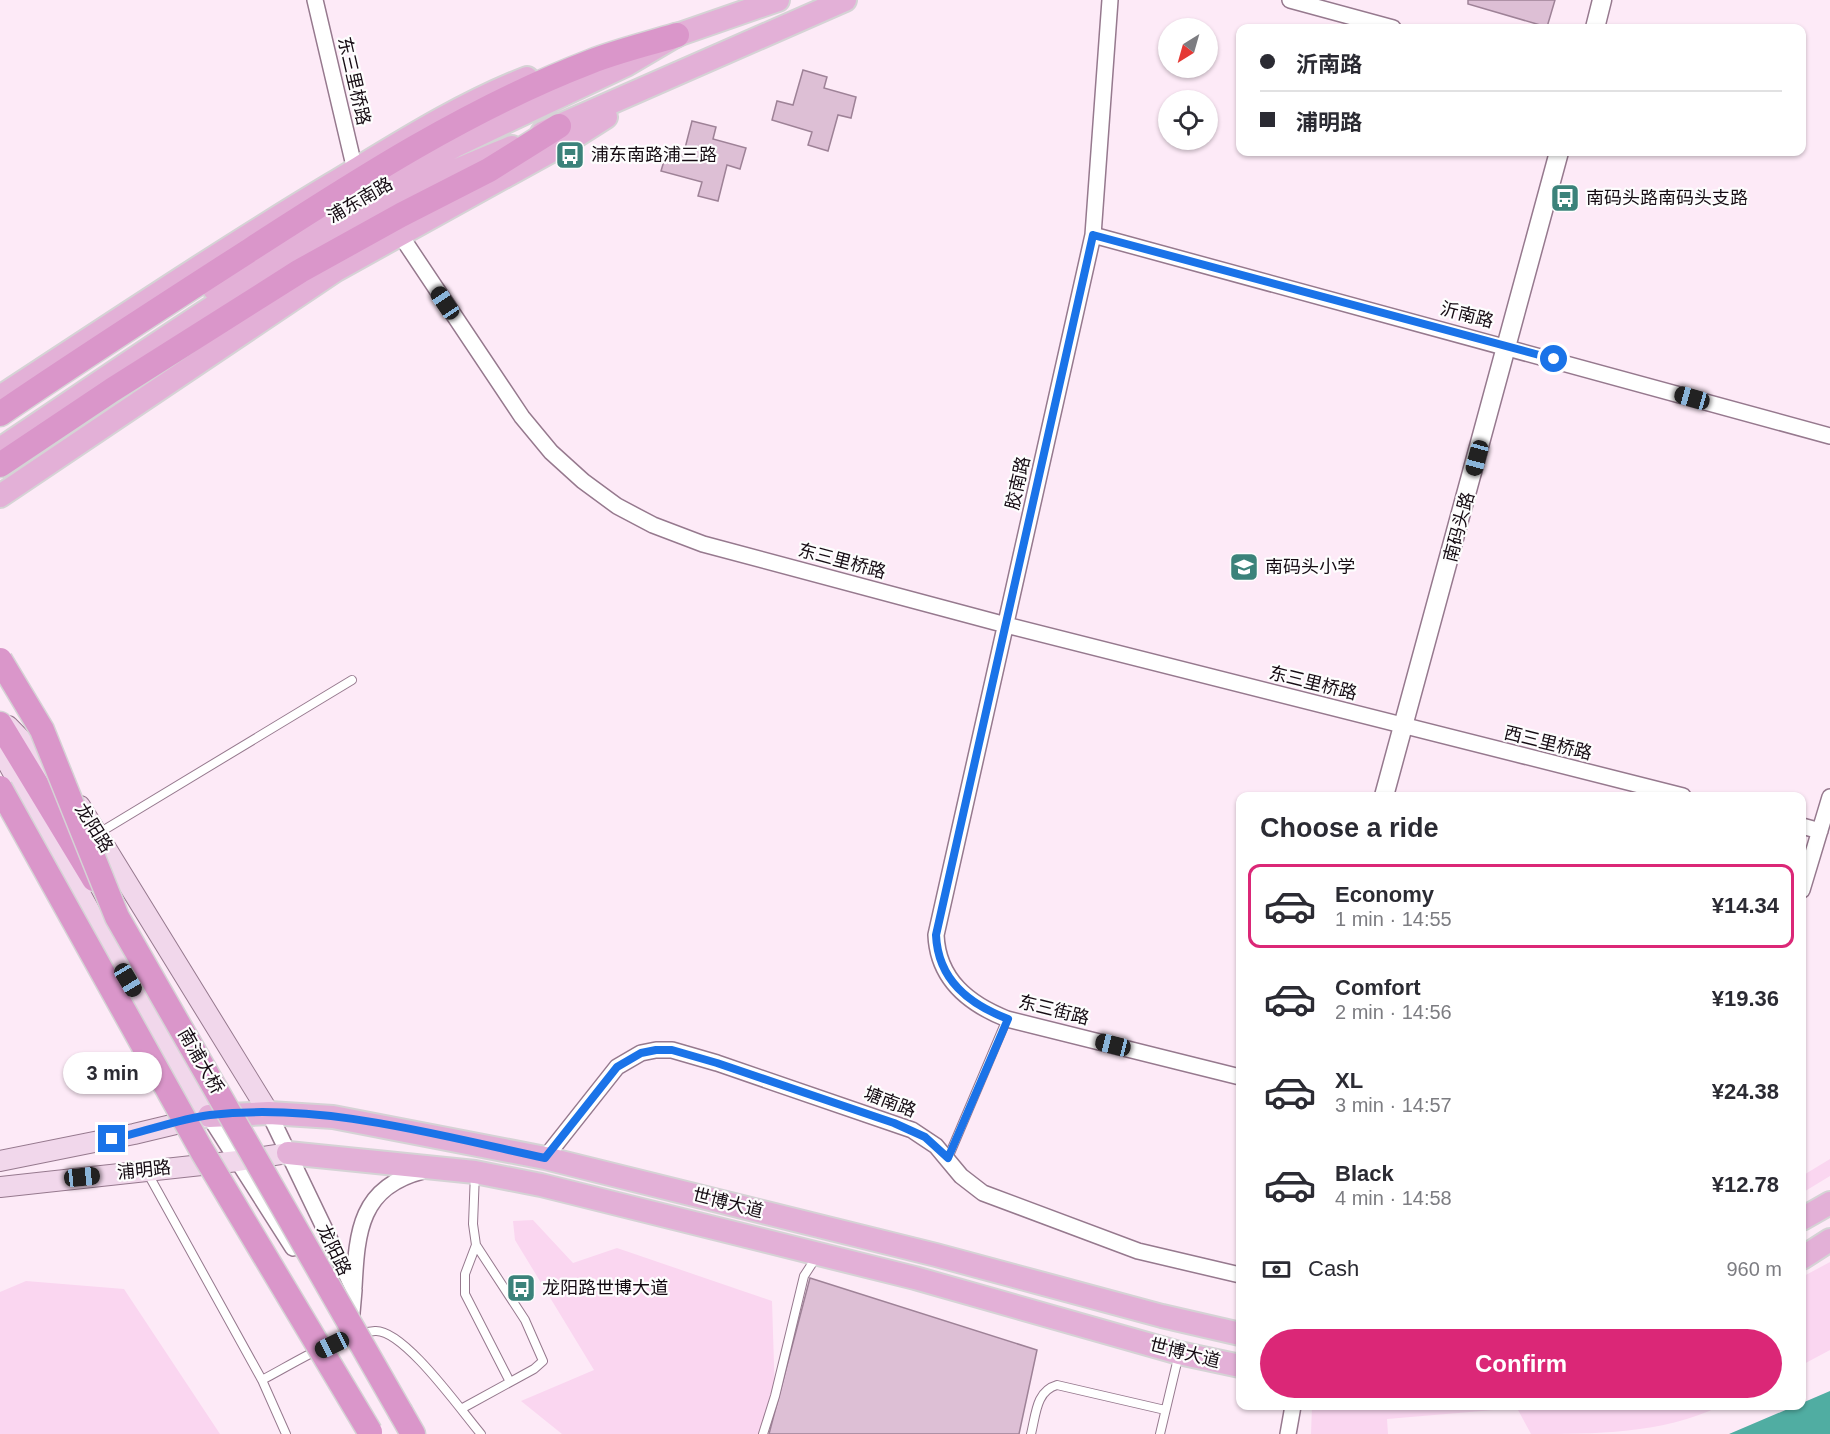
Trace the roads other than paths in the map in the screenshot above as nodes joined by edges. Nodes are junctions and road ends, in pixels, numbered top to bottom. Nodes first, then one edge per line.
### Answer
1 (315, 0) edge
2 (778, 0) edge
3 (845, 0) edge
4 (1110, 0) edge
5 (1290, 0) edge
6 (1602, 0) edge
7 (743, 14) junction
8 (1378, 24) edge
9 (1595, 24) edge
10 (677, 35) junction
11 (663, 80) junction
12 (559, 126) junction
13 (1558, 156) edge
14 (355, 170) junction
15 (399, 233) junction
16 (1093, 235) junction
17 (1508, 346) junction
18 (0, 397) edge
19 (0, 414) edge
20 (0, 431) edge
21 (1830, 436) edge
22 (0, 449) edge
23 (0, 465) edge
24 (0, 496) edge
25 (1006, 624) junction
26 (0, 660) edge
27 (352, 680) dead end
28 (0, 718) edge
29 (0, 724) edge
30 (1404, 727) junction
31 (0, 748) edge
32 (0, 788) edge
33 (1385, 792) edge
34 (1667, 792) edge
35 (1830, 796) edge
36 (1806, 827) edge
37 (1820, 831) junction
38 (98, 833) junction
39 (1806, 877) edge
40 (117, 917) junction
41 (943, 970) joint
42 (1008, 1019) junction
43 (1236, 1076) edge
44 (269, 1113) junction
45 (209, 1116) junction
46 (288, 1153) junction
47 (545, 1158) junction
48 (948, 1158) junction
49 (0, 1161) edge
50 (238, 1161) junction
51 (146, 1170) junction
52 (475, 1172) junction
53 (0, 1187) edge
54 (1830, 1203) edge
55 (1806, 1217) edge
56 (1830, 1240) edge
57 (476, 1245) junction
58 (818, 1254) junction
59 (1806, 1255) edge
60 (1236, 1274) edge
61 (354, 1290) junction
62 (1236, 1333) edge
63 (350, 1336) junction
64 (1179, 1353) junction
65 (1236, 1365) edge
66 (262, 1380) junction
67 (510, 1382) junction
68 (461, 1409) junction
69 (1165, 1410) junction
70 (1292, 1410) edge
71 (286, 1434) edge
72 (371, 1434) edge
73 (402, 1434) edge
74 (414, 1434) edge
75 (481, 1434) edge
76 (763, 1434) edge
77 (1031, 1434) edge
78 (1160, 1434) edge
79 (1288, 1434) edge

1 - 14 street, 东三里桥路
2 - 7 main road, 浦东南路
3 - 11 main road, 浦东南路
4 - 16 street, 胶南路
5 - 8 street
6 - 9 street
7 - 10 main road, 浦东南路
7 - 14 main road, 浦东南路
10 - 19 highway
10 - 20 main road, 浦东南路
11 - 12 main road, 浦东南路
11 - 15 main road, 浦东南路
12 - 22 main road, 浦东南路
12 - 23 highway
13 - 17 street, 南码头路
14 - 18 main road, 浦东南路
15 - 24 main road, 浦东南路
15 - 25 street, 东三里桥路
16 - 17 street, 沂南路
16 - 25 street, 胶南路
17 - 21 street, 沂南路
17 - 30 street, 南码头路
25 - 30 street, 东三里桥路
25 - 41 street, 胶南路
26 - 40 highway, bridge
27 - 38 lane
28 - 38 main road, 龙阳路
29 - 40 highway, 南浦大桥, bridge
30 - 33 street, 南码头路
30 - 34 street, 西三里桥路
31 - 45 main road, 龙阳路
32 - 72 highway, bridge
35 - 37 street
36 - 37 street
37 - 39 street
38 - 44 main road, 龙阳路
40 - 74 highway, 南浦大桥, bridge
41 - 42 street, 东三街路
42 - 43 street, 东三街路
42 - 48 lane
44 - 45 main road, 世博大道
44 - 46 street, 龙阳路
44 - 47 main road, 世博大道
45 - 49 main road, 浦明路
45 - 50 street, 龙阳路
46 - 50 main road, 浦明路
46 - 52 main road, 世博大道
46 - 61 street, 龙阳路
47 - 48 street, 塘南路
47 - 62 main road, 世博大道
48 - 60 street, 塘南路
50 - 51 main road, 浦明路
50 - 63 street, 龙阳路
51 - 53 main road, 浦明路
51 - 66 lane
52 - 57 lane
52 - 58 main road, 世博大道
52 - 61 street
54 - 55 main road
56 - 59 main road
57 - 67 lane
57 - 67 lane
58 - 64 main road, 世博大道
58 - 76 lane
61 - 63 street, 龙阳路
63 - 66 lane
63 - 68 lane
63 - 73 lane
64 - 65 main road, 世博大道
64 - 69 lane
66 - 71 lane
67 - 68 lane
68 - 75 lane
69 - 77 lane
69 - 78 lane
70 - 79 street

